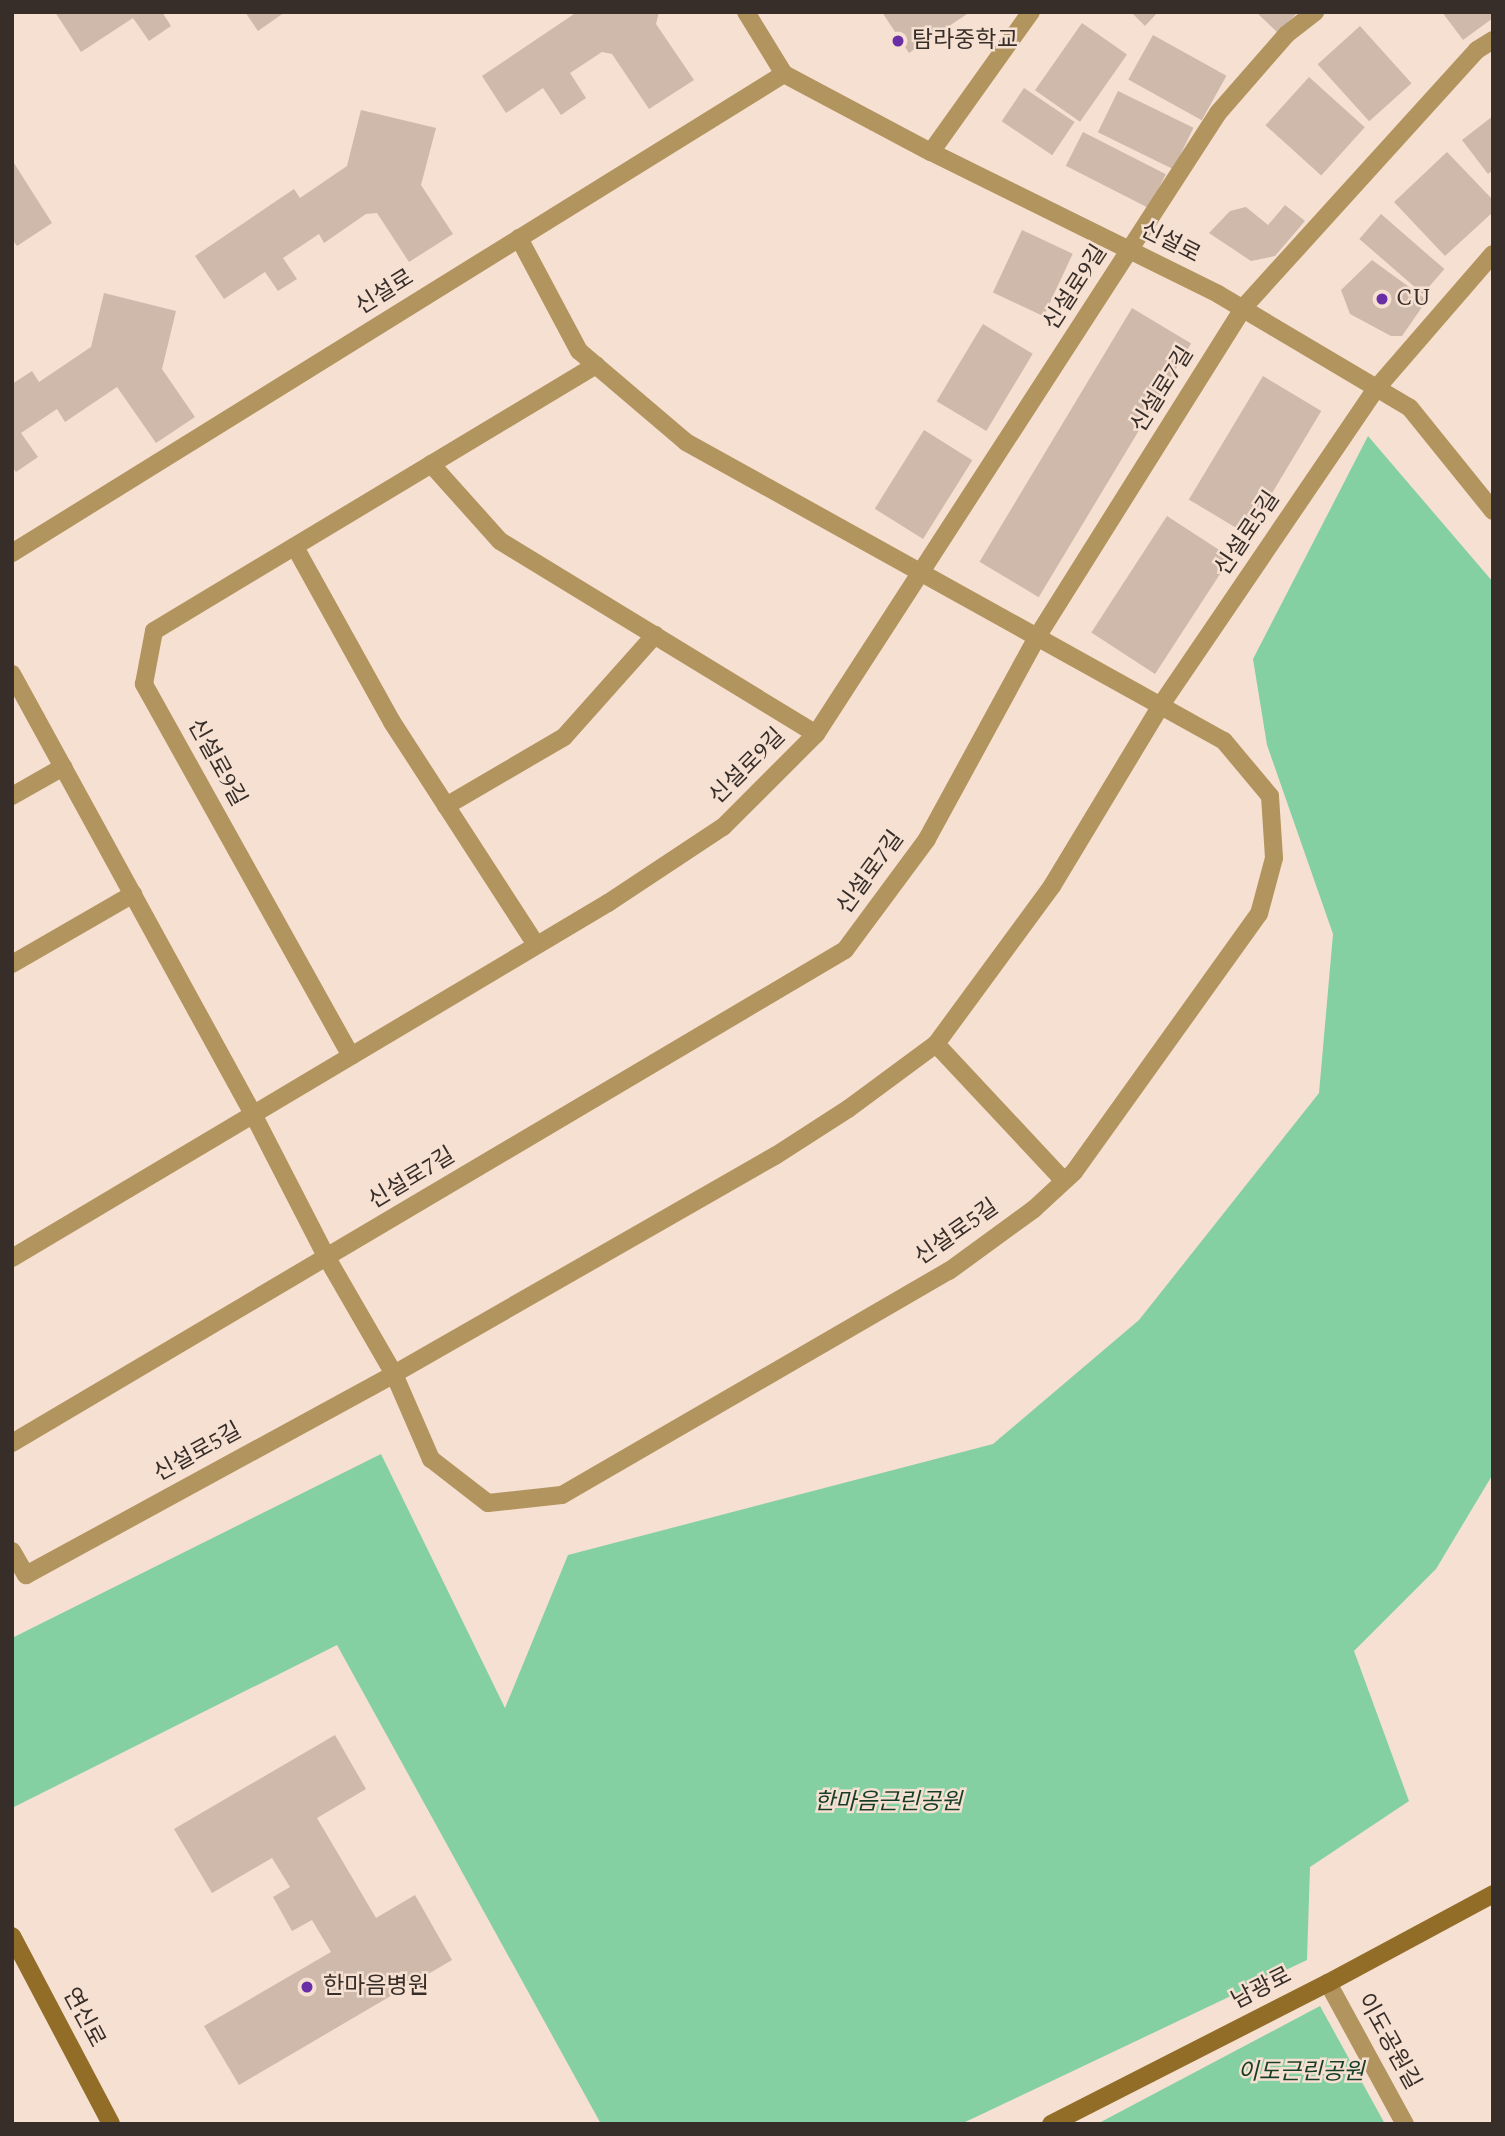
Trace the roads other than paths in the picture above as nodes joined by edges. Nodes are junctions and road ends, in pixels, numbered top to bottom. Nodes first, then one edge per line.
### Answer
1 (746, 12) edge
2 (1031, 12) edge
3 (1315, 12) edge
4 (1493, 40) edge
5 (784, 74) junction
6 (931, 152) junction
7 (519, 238) junction
8 (1129, 250) junction
9 (1493, 254) edge
10 (1243, 308) junction
11 (596, 365) junction
12 (1375, 390) junction
13 (431, 464) junction
14 (1493, 511) edge
15 (295, 547) junction
16 (12, 553) edge
17 (921, 572) junction
18 (655, 635) junction
19 (1037, 637) junction
20 (12, 674) edge
21 (1161, 705) junction
22 (816, 734) junction
23 (63, 767) junction
24 (12, 796) edge
25 (446, 806) junction
26 (133, 894) junction
27 (536, 945) junction
28 (12, 964) edge
29 (936, 1044) junction
30 (351, 1056) junction
31 (253, 1114) junction
32 (1064, 1181) junction
33 (12, 1258) edge
34 (327, 1258) junction
35 (394, 1374) junction
36 (12, 1443) edge
37 (12, 1551) edge
38 (1493, 1894) edge
39 (12, 1936) edge
40 (1328, 1983) junction
41 (111, 2124) edge
42 (1051, 2124) edge
43 (1405, 2124) edge

1 - 5 street
2 - 6 street
3 - 8 street, 신설로9길
4 - 10 street, 신설로7길
5 - 6 street, 신설로
5 - 7 street, 신설로
6 - 8 street, 신설로
7 - 11 street
7 - 16 street, 신설로
8 - 10 street, 신설로
8 - 17 street, 신설로9길
9 - 12 street, 신설로5길
10 - 12 street, 신설로
10 - 19 street, 신설로7길
11 - 13 street, 신설로9길
11 - 17 street
12 - 14 street, 신설로
12 - 21 street, 신설로5길
13 - 15 street, 신설로9길
13 - 18 street, 신설로9길
15 - 25 street
15 - 30 street, 신설로9길
17 - 19 street
17 - 22 street, 신설로9길
18 - 22 street, 신설로9길
18 - 25 street
19 - 21 street
19 - 34 street, 신설로7길
20 - 23 street
21 - 29 street, 신설로5길
21 - 32 street, 신설로5길
22 - 27 street, 신설로9길
23 - 24 street
23 - 26 street
25 - 27 street
26 - 28 street
26 - 31 street
27 - 30 street, 신설로9길
29 - 32 street
29 - 35 street, 신설로5길
30 - 31 street, 신설로9길
31 - 33 street, 신설로9길
31 - 34 street
32 - 35 street, 신설로5길
34 - 35 street
34 - 36 street, 신설로7길
35 - 37 street, 신설로5길
38 - 40 main road, 남광로
39 - 41 main road, 연신로
40 - 42 main road, 남광로
40 - 43 street, 이도공원길

